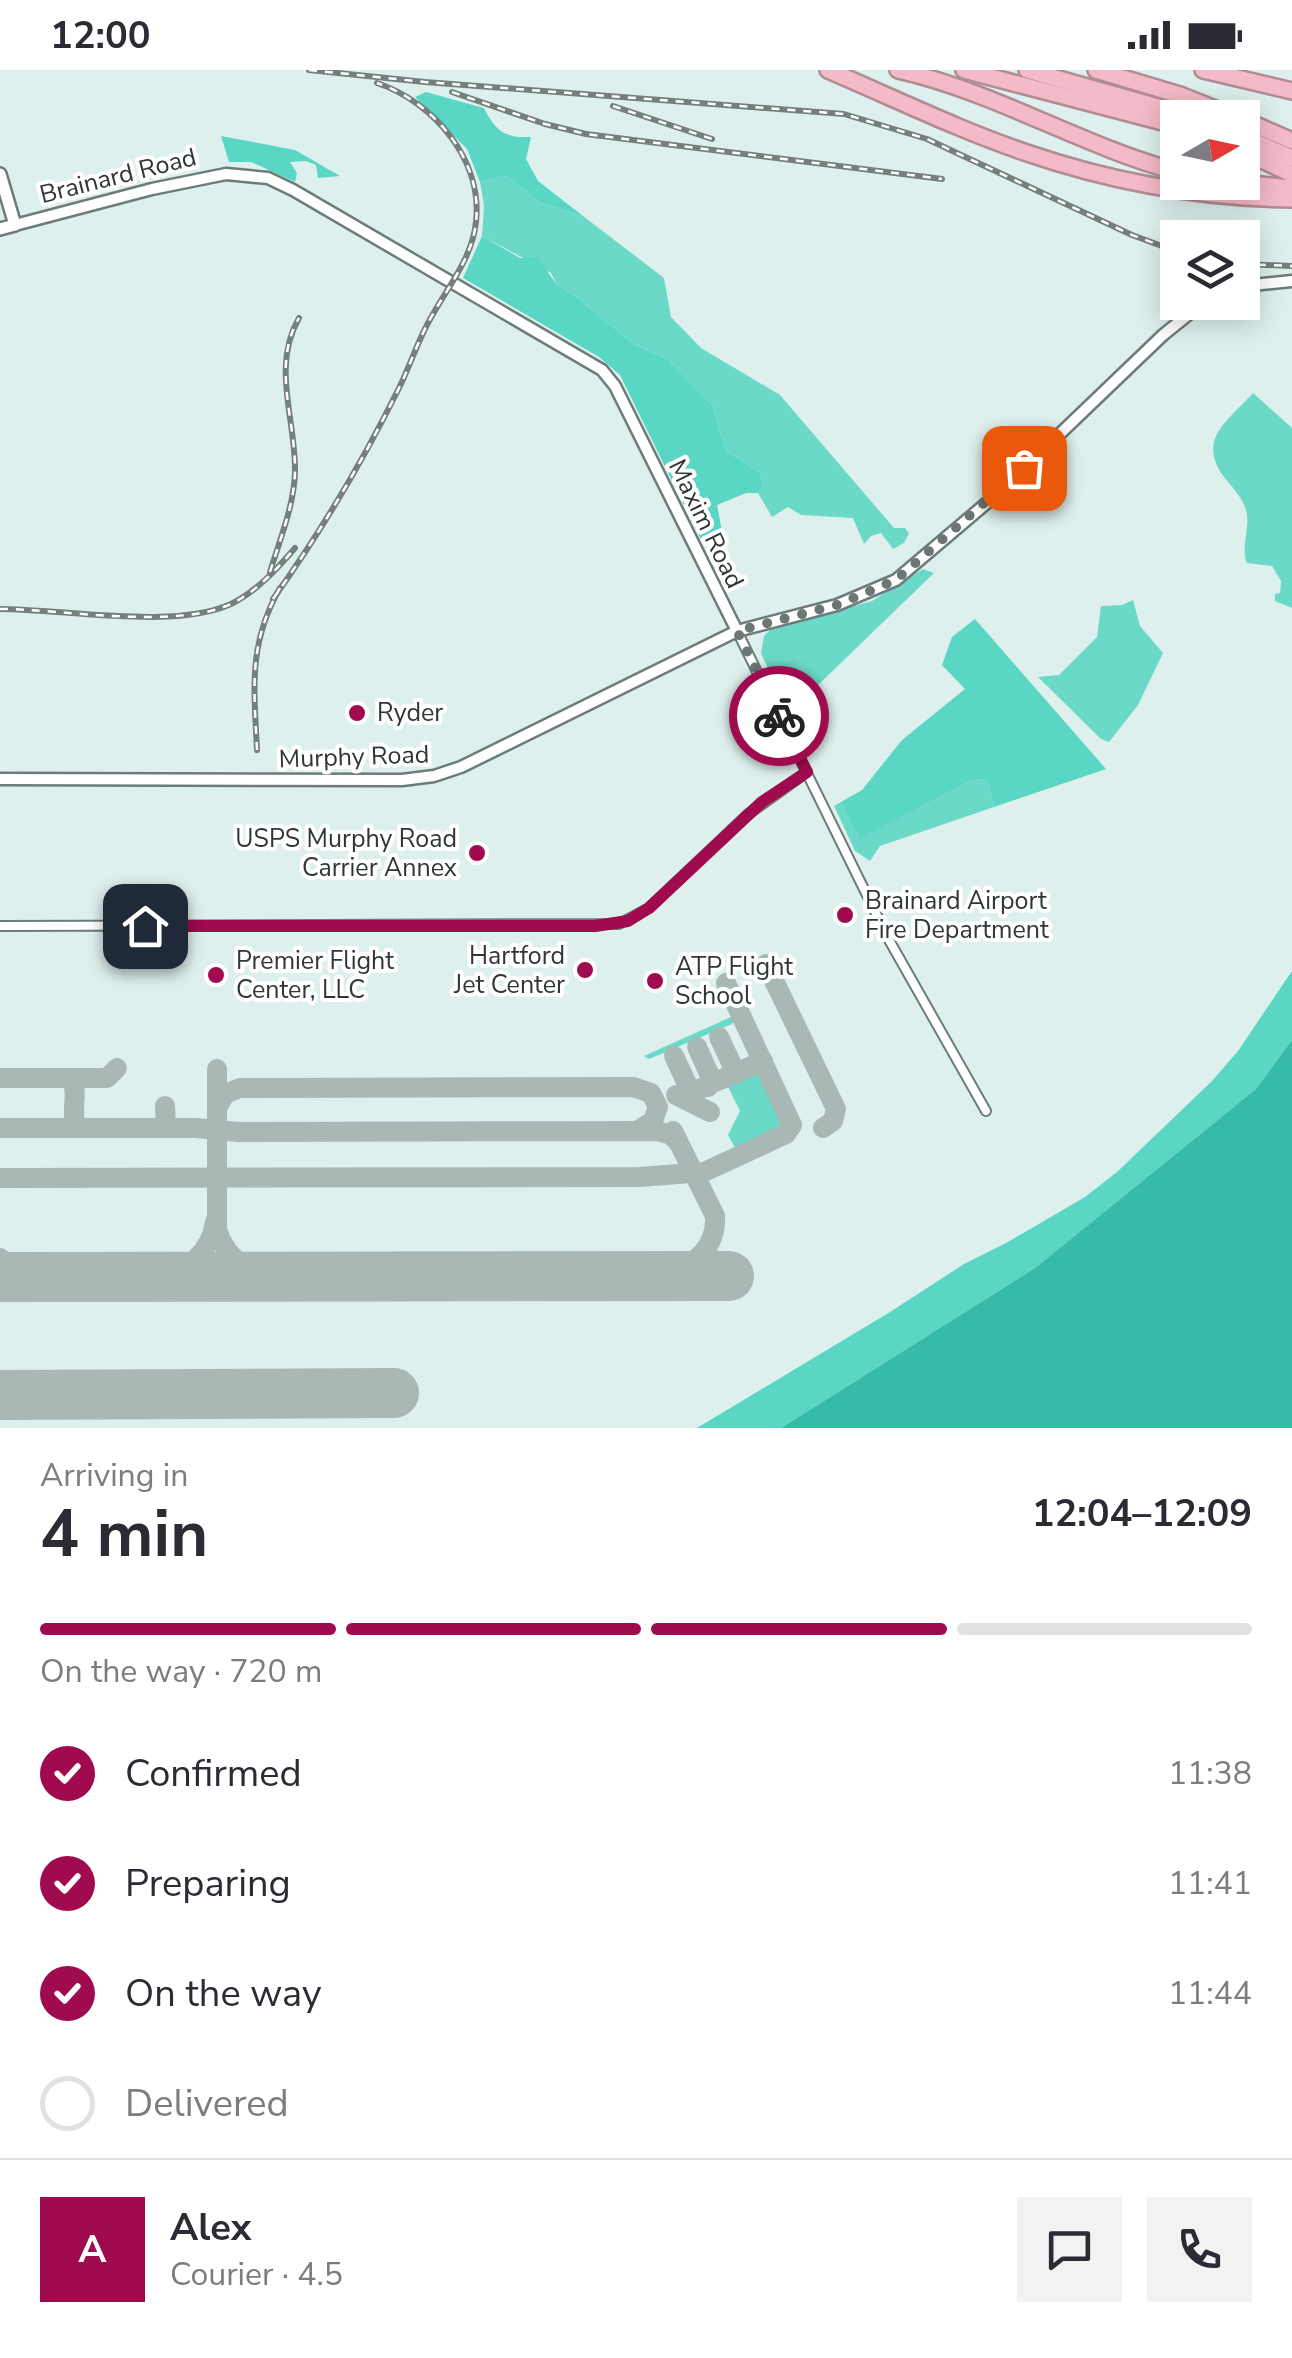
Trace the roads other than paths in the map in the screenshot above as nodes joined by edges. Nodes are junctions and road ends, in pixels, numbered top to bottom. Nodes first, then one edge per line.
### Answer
1 (898, 70) edge
2 (964, 70) edge
3 (1027, 70) edge
4 (1096, 70) edge
5 (1118, 70) edge
6 (1203, 70) edge
7 (835, 73) edge
8 (1292, 91) edge
9 (1190, 100) edge
10 (1201, 100) edge
11 (1160, 107) edge
12 (1160, 121) edge
13 (1260, 127) edge
14 (1292, 141) edge
15 (1260, 148) edge
16 (1260, 157) edge
17 (1160, 166) edge
18 (1289, 167) edge
19 (0, 174) edge
20 (247, 174) joint
21 (1260, 185) edge
22 (1292, 188) edge
23 (1292, 199) edge
24 (15, 225) junction
25 (0, 229) edge
26 (1292, 282) edge
27 (1260, 285) edge
28 (1182, 320) edge
29 (737, 631) junction
30 (807, 772) junction
31 (0, 779) edge
32 (0, 926) edge
33 (986, 1111) dead end

1 - 17 highway
2 - 12 highway
3 - 11 highway
4 - 9 highway
5 - 10 highway
6 - 8 highway
7 - 23 highway
13 - 14 highway
15 - 18 highway
16 - 18 highway
19 - 24 main road
20 - 24 street, Brainard Road
20 - 29 street, Maxim Road
21 - 22 highway
24 - 25 main road, Brainard Road
26 - 27 street
28 - 29 street, Murphy Road
29 - 30 street, Maxim Road
29 - 31 street, Murphy Road
30 - 32 street
30 - 33 street, Maxim Road

